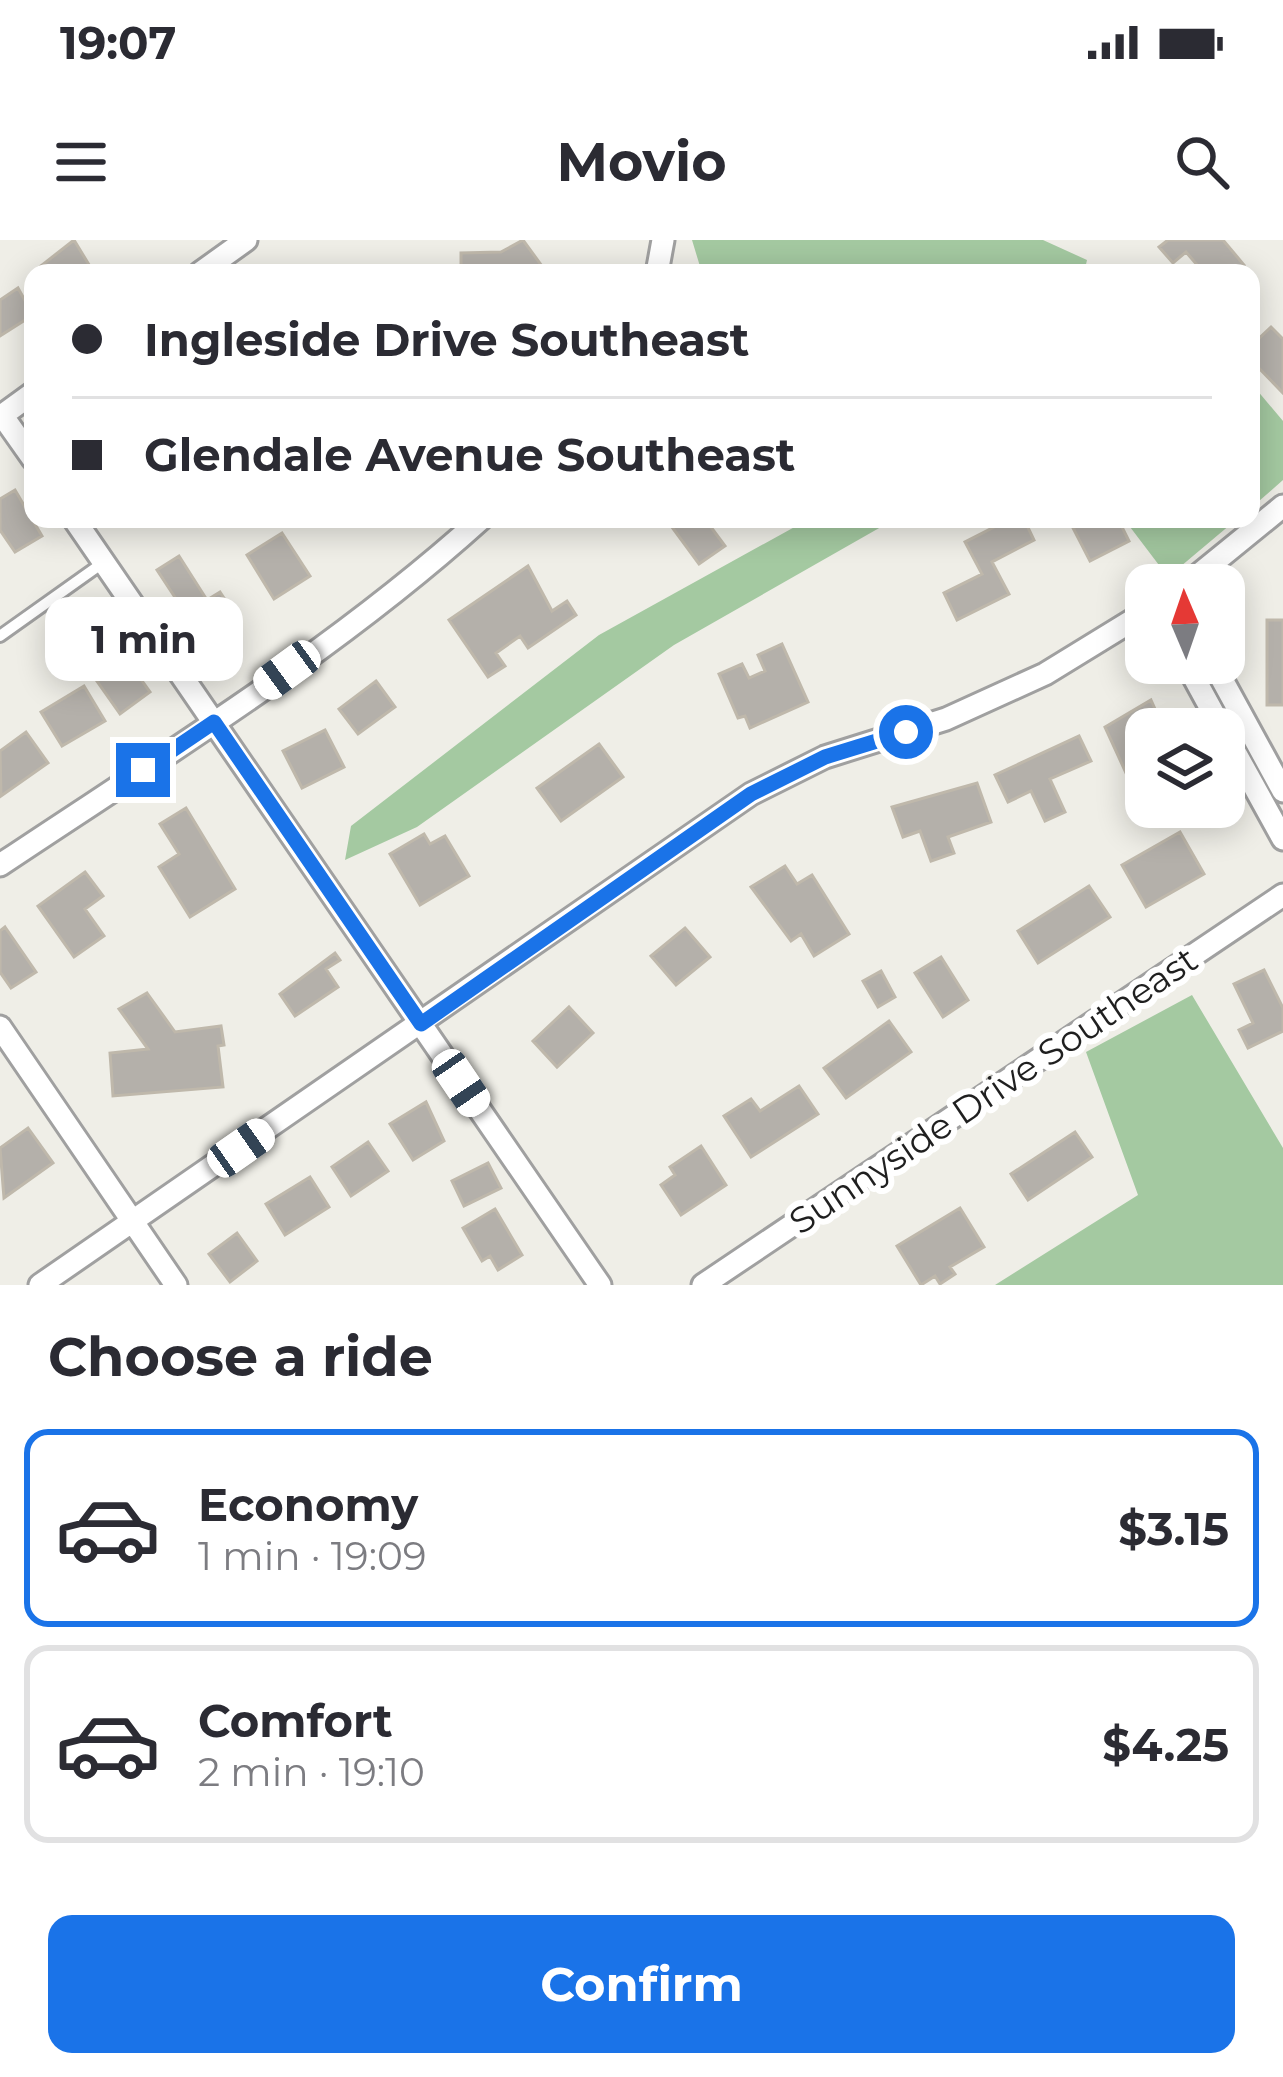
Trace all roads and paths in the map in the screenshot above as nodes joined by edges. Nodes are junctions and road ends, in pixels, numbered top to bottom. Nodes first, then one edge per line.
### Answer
1 (246, 240) edge
2 (213, 264) edge
3 (1, 416) edge
4 (24, 447) edge
5 (80, 528) edge
6 (470, 528) edge
7 (1256, 528) edge
8 (104, 562) junction
9 (1212, 564) edge
10 (1125, 624) edge
11 (0, 636) edge
12 (1205, 684) edge
13 (1217, 684) edge
14 (1220, 701) junction
15 (1221, 708) edge
16 (214, 722) junction
17 (1245, 770) edge
18 (1283, 791) edge
19 (1283, 839) edge
20 (0, 866) edge
21 (1283, 895) edge
22 (421, 1024) junction
23 (0, 1027) edge
24 (133, 1222) junction
25 (40, 1285) edge
26 (176, 1285) edge
27 (600, 1285) edge
28 (703, 1285) edge

1 - 2 street
3 - 4 street
5 - 8 street
6 - 16 street
7 - 9 street
8 - 11 lane
8 - 16 street
10 - 22 street
12 - 14 street
13 - 14 street
14 - 15 street
14 - 18 street
16 - 20 street
16 - 22 street
17 - 19 street
21 - 28 street, Sunnyside Drive Southeast
22 - 24 street
22 - 27 street
23 - 24 street
24 - 25 street
24 - 26 street

